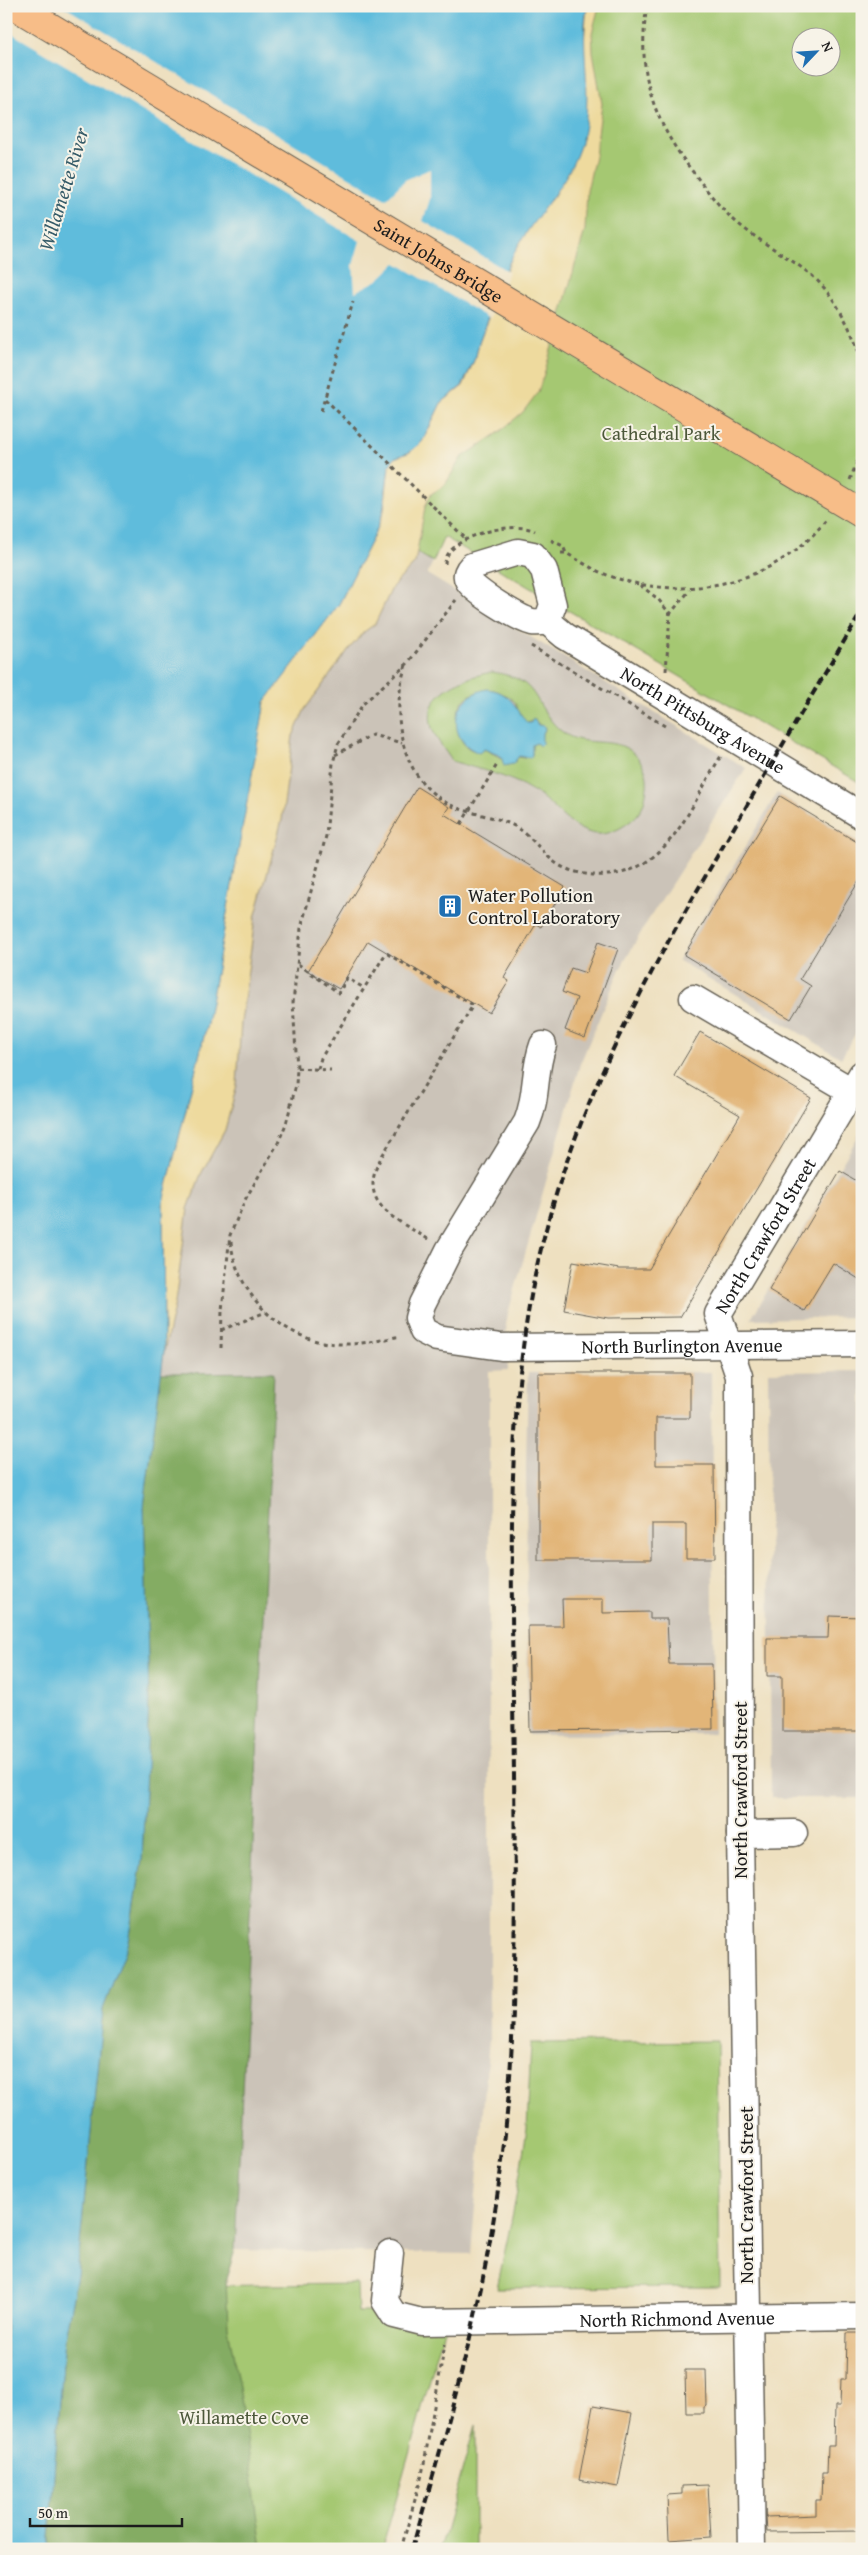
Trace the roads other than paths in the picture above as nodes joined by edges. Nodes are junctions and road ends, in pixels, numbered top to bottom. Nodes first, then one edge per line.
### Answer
1 (16, 6) edge
2 (862, 514) edge
3 (547, 621) dead end
4 (862, 816) edge
5 (693, 998) dead end
6 (543, 1045) dead end
7 (858, 1087) edge
8 (862, 1344) edge
9 (729, 1345) junction
10 (794, 1833) dead end
11 (740, 1834) junction
12 (390, 2253) dead end
13 (862, 2316) edge
14 (746, 2318) junction
15 (752, 2549) edge

1 - 2 main road, Saint Johns Bridge, bridge
3 - 4 street, North Pittsburg Avenue
5 - 7 street
6 - 9 street, North Burlington Avenue
7 - 9 street, North Crawford Street
8 - 9 street, North Burlington Avenue
9 - 11 street, North Crawford Street
10 - 11 street
11 - 14 street, North Crawford Street
12 - 14 street, North Richmond Avenue
13 - 14 street, North Richmond Avenue
14 - 15 street, North Crawford Street

